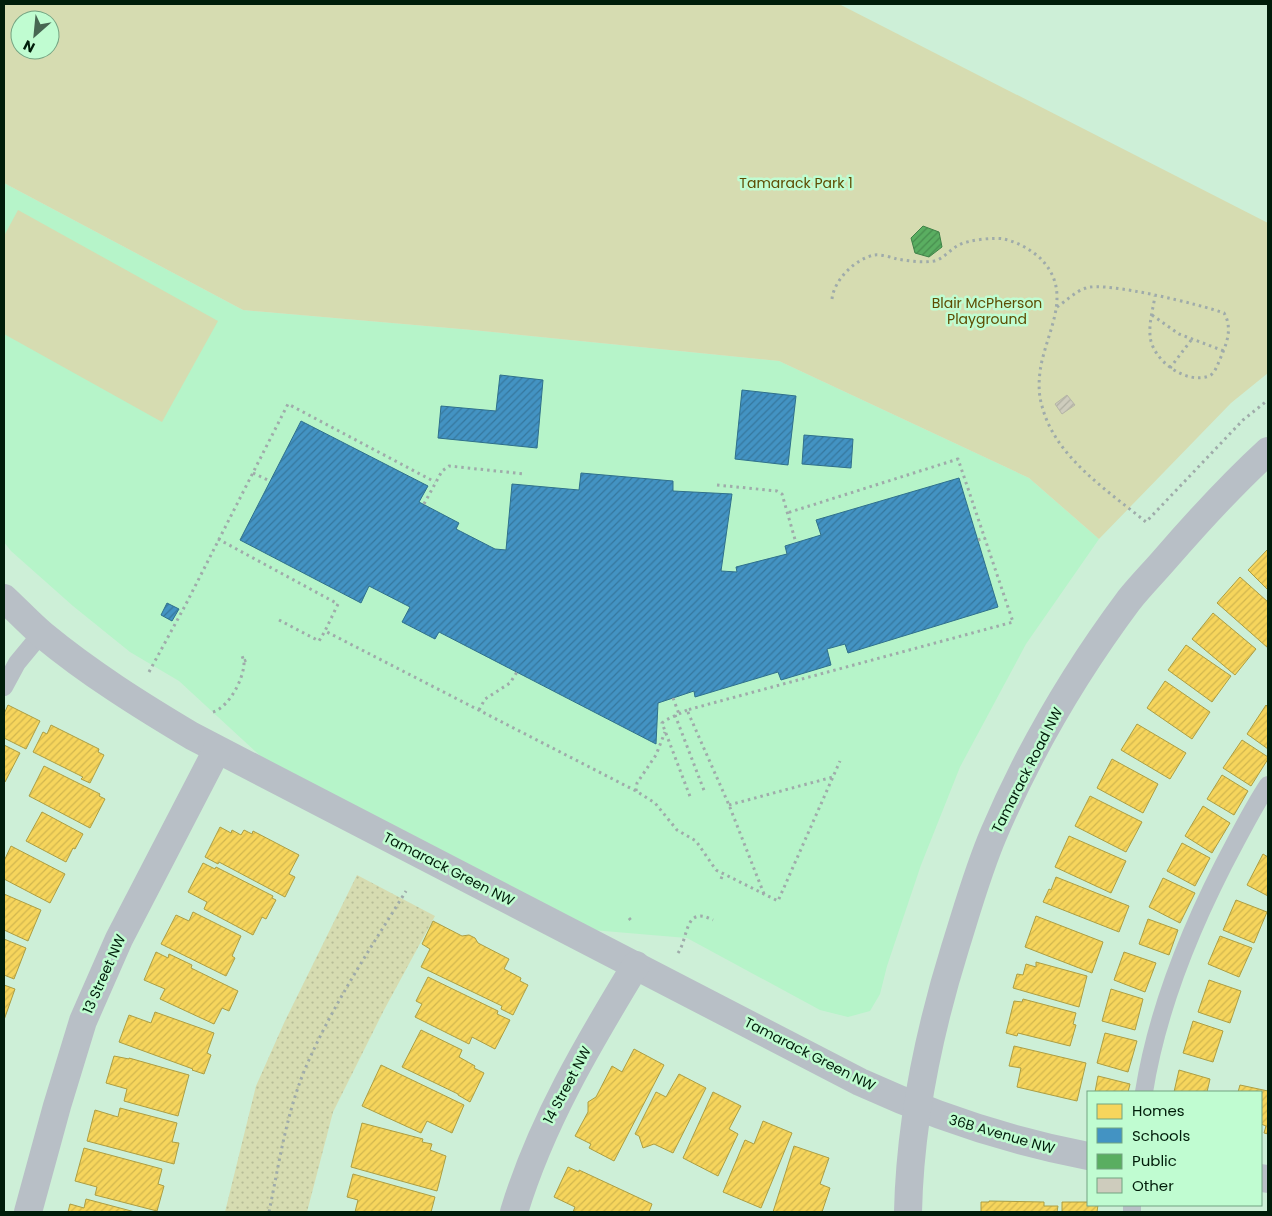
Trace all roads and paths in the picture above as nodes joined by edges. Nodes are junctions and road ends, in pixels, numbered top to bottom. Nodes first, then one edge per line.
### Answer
1 (1156, 296) junction
2 (832, 299) dead end
3 (1056, 307) junction
4 (1152, 314) junction
5 (1192, 339) junction
6 (1224, 351) junction
7 (1170, 368) junction
8 (1268, 400) edge
9 (1268, 451) edge
10 (253, 473) junction
11 (525, 474) dead end
12 (270, 481) dead end
13 (435, 482) junction
14 (717, 485) dead end
15 (424, 504) dead end
16 (787, 514) junction
17 (985, 538) junction
18 (218, 539) junction
19 (978, 540) dead end
20 (796, 543) dead end
21 (4, 598) edge
22 (279, 620) dead end
23 (325, 630) junction
24 (41, 634) junction
25 (241, 652) dead end
26 (249, 659) dead end
27 (244, 661) junction
28 (148, 672) dead end
29 (516, 672) dead end
30 (4, 687) edge
31 (673, 698) dead end
32 (479, 710) junction
33 (688, 710) junction
34 (210, 714) dead end
35 (677, 714) junction
36 (665, 731) junction
37 (217, 750) junction
38 (840, 762) dead end
39 (833, 777) junction
40 (1268, 785) edge
41 (636, 791) junction
42 (705, 793) dead end
43 (691, 799) dead end
44 (729, 805) junction
45 (723, 874) junction
46 (721, 879) dead end
47 (406, 891) dead end
48 (764, 894) junction
49 (629, 918) dead end
50 (713, 920) dead end
51 (633, 923) dead end
52 (678, 953) dead end
53 (636, 965) junction
54 (1144, 1091) edge
55 (917, 1107) junction
56 (1087, 1156) edge
57 (28, 1212) edge
58 (269, 1212) edge
59 (514, 1212) edge
60 (908, 1212) edge

1 - 3 path
1 - 4 path
1 - 6 path
2 - 3 path
3 - 8 path
4 - 5 path
4 - 7 path
5 - 6 path
5 - 7 path
6 - 7 path
9 - 55 street, Tamarack Road NW
10 - 12 path
10 - 13 path
10 - 18 path
11 - 13 path
13 - 15 path
14 - 16 path
16 - 17 path
16 - 20 path
17 - 19 path
17 - 33 path
18 - 23 path
18 - 28 path
21 - 24 street, Tamarack Green NW
22 - 23 path
23 - 32 path
24 - 30 lane
24 - 37 street, Tamarack Green NW
25 - 27 path
26 - 27 path
27 - 34 path
29 - 32 path
31 - 35 path
32 - 41 path
33 - 35 path
33 - 44 path
35 - 36 path
35 - 42 path
36 - 41 path
36 - 43 path
37 - 53 street, Tamarack Green NW
37 - 57 street, 13 Street NW
38 - 39 path
39 - 44 path
39 - 48 path
40 - 54 lane
41 - 45 path
44 - 48 path
45 - 46 path
45 - 48 path
47 - 58 path
49 - 51 path
50 - 52 path
53 - 55 street, Tamarack Green NW
53 - 59 street, 14 Street NW
55 - 56 street, 36B Avenue NW
55 - 60 street, Tamarack Road NW

